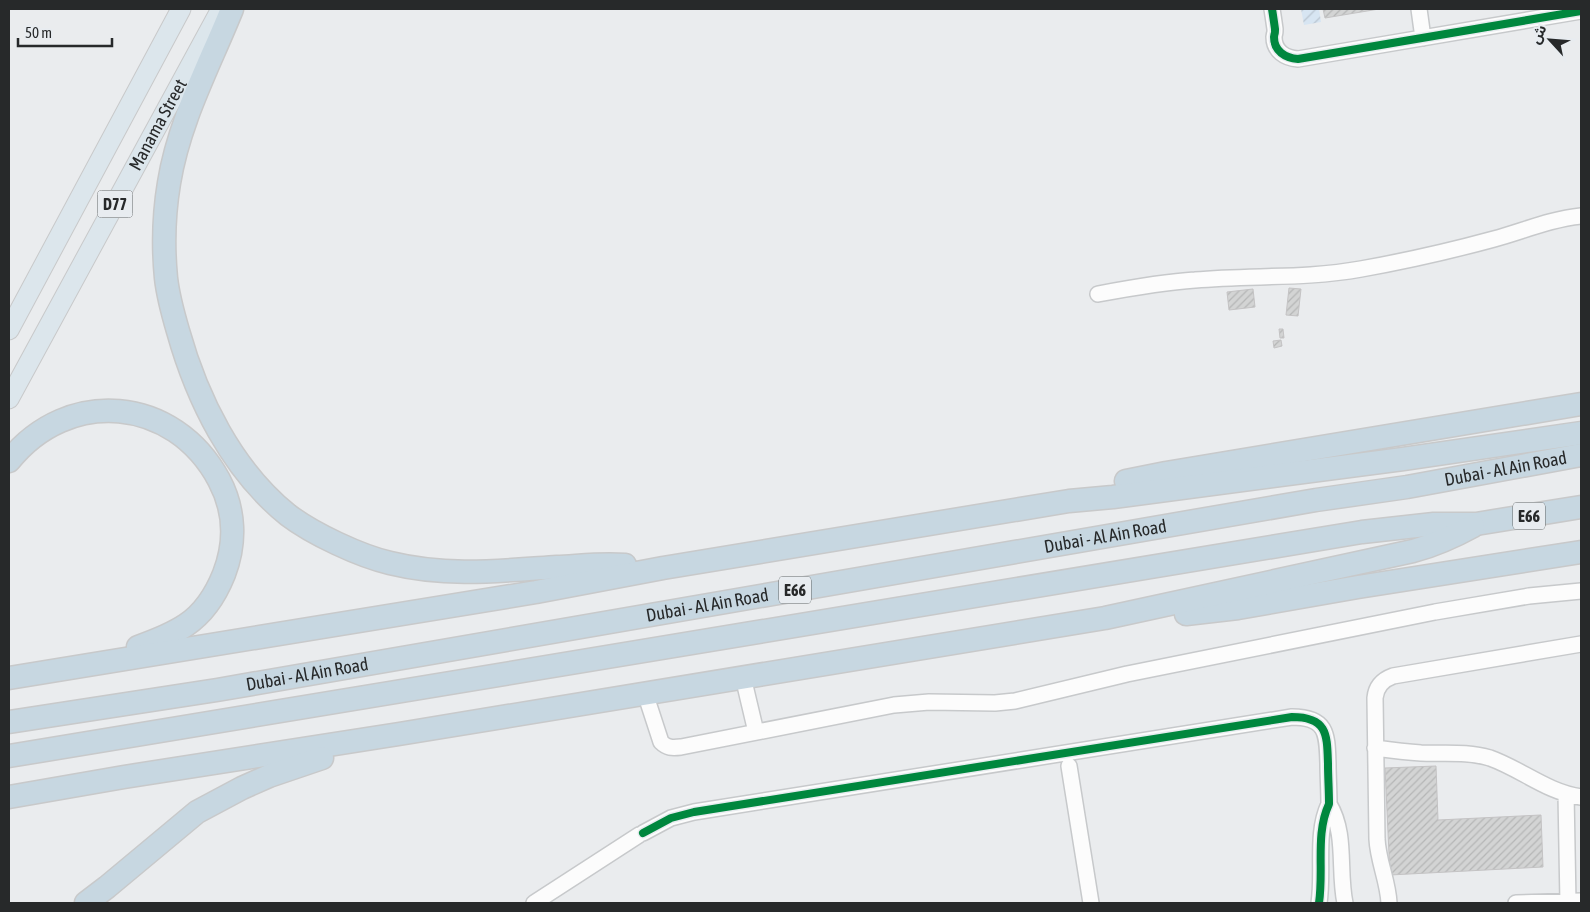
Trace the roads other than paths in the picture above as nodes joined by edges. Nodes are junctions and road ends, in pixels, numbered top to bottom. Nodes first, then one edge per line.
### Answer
1 (181, 9) edge
2 (221, 9) edge
3 (232, 9) edge
4 (1272, 9) edge
5 (1419, 9) edge
6 (1581, 11) edge
7 (1423, 38) junction
8 (1581, 216) edge
9 (1098, 294) dead end
10 (9, 330) edge
11 (9, 399) edge
12 (1581, 404) edge
13 (1581, 433) edge
14 (1581, 456) edge
15 (9, 461) edge
16 (1092, 498) junction
17 (1581, 507) edge
18 (1476, 524) junction
19 (1581, 552) edge
20 (663, 568) junction
21 (1581, 591) edge
22 (1105, 618) junction
23 (1581, 644) edge
24 (94, 664) junction
25 (744, 677) junction
26 (9, 678) edge
27 (645, 693) junction
28 (9, 722) edge
29 (756, 732) junction
30 (399, 734) junction
31 (1375, 748) junction
32 (9, 756) edge
33 (1069, 766) dead end
34 (1566, 794) junction
35 (9, 797) edge
36 (1581, 797) edge
37 (1329, 804) junction
38 (1573, 902) edge
39 (86, 903) edge
40 (534, 903) edge
41 (1091, 903) edge
42 (1319, 903) edge
43 (1345, 903) edge
44 (1389, 903) edge
45 (1516, 903) edge

1 - 10 main road, Manama Street / D77
2 - 11 main road, Manama Street / D77
3 - 20 highway
4 - 7 street
5 - 7 street
6 - 7 street
8 - 9 street
12 - 16 highway
13 - 16 highway
14 - 28 highway, Dubai - Al Ain Road / E66
15 - 24 highway
16 - 20 highway
17 - 18 highway, Dubai - Al Ain Road / E66
18 - 22 highway
18 - 32 highway, Dubai - Al Ain Road / E66
19 - 22 highway
20 - 24 highway
21 - 29 street
22 - 25 highway
23 - 31 street
24 - 26 highway
25 - 27 highway
25 - 29 street
27 - 29 street
27 - 30 highway
30 - 35 highway
30 - 39 highway
31 - 34 street
31 - 44 street
33 - 41 street
34 - 36 street
34 - 38 street
37 - 40 street
37 - 42 street
37 - 43 street
38 - 45 street

